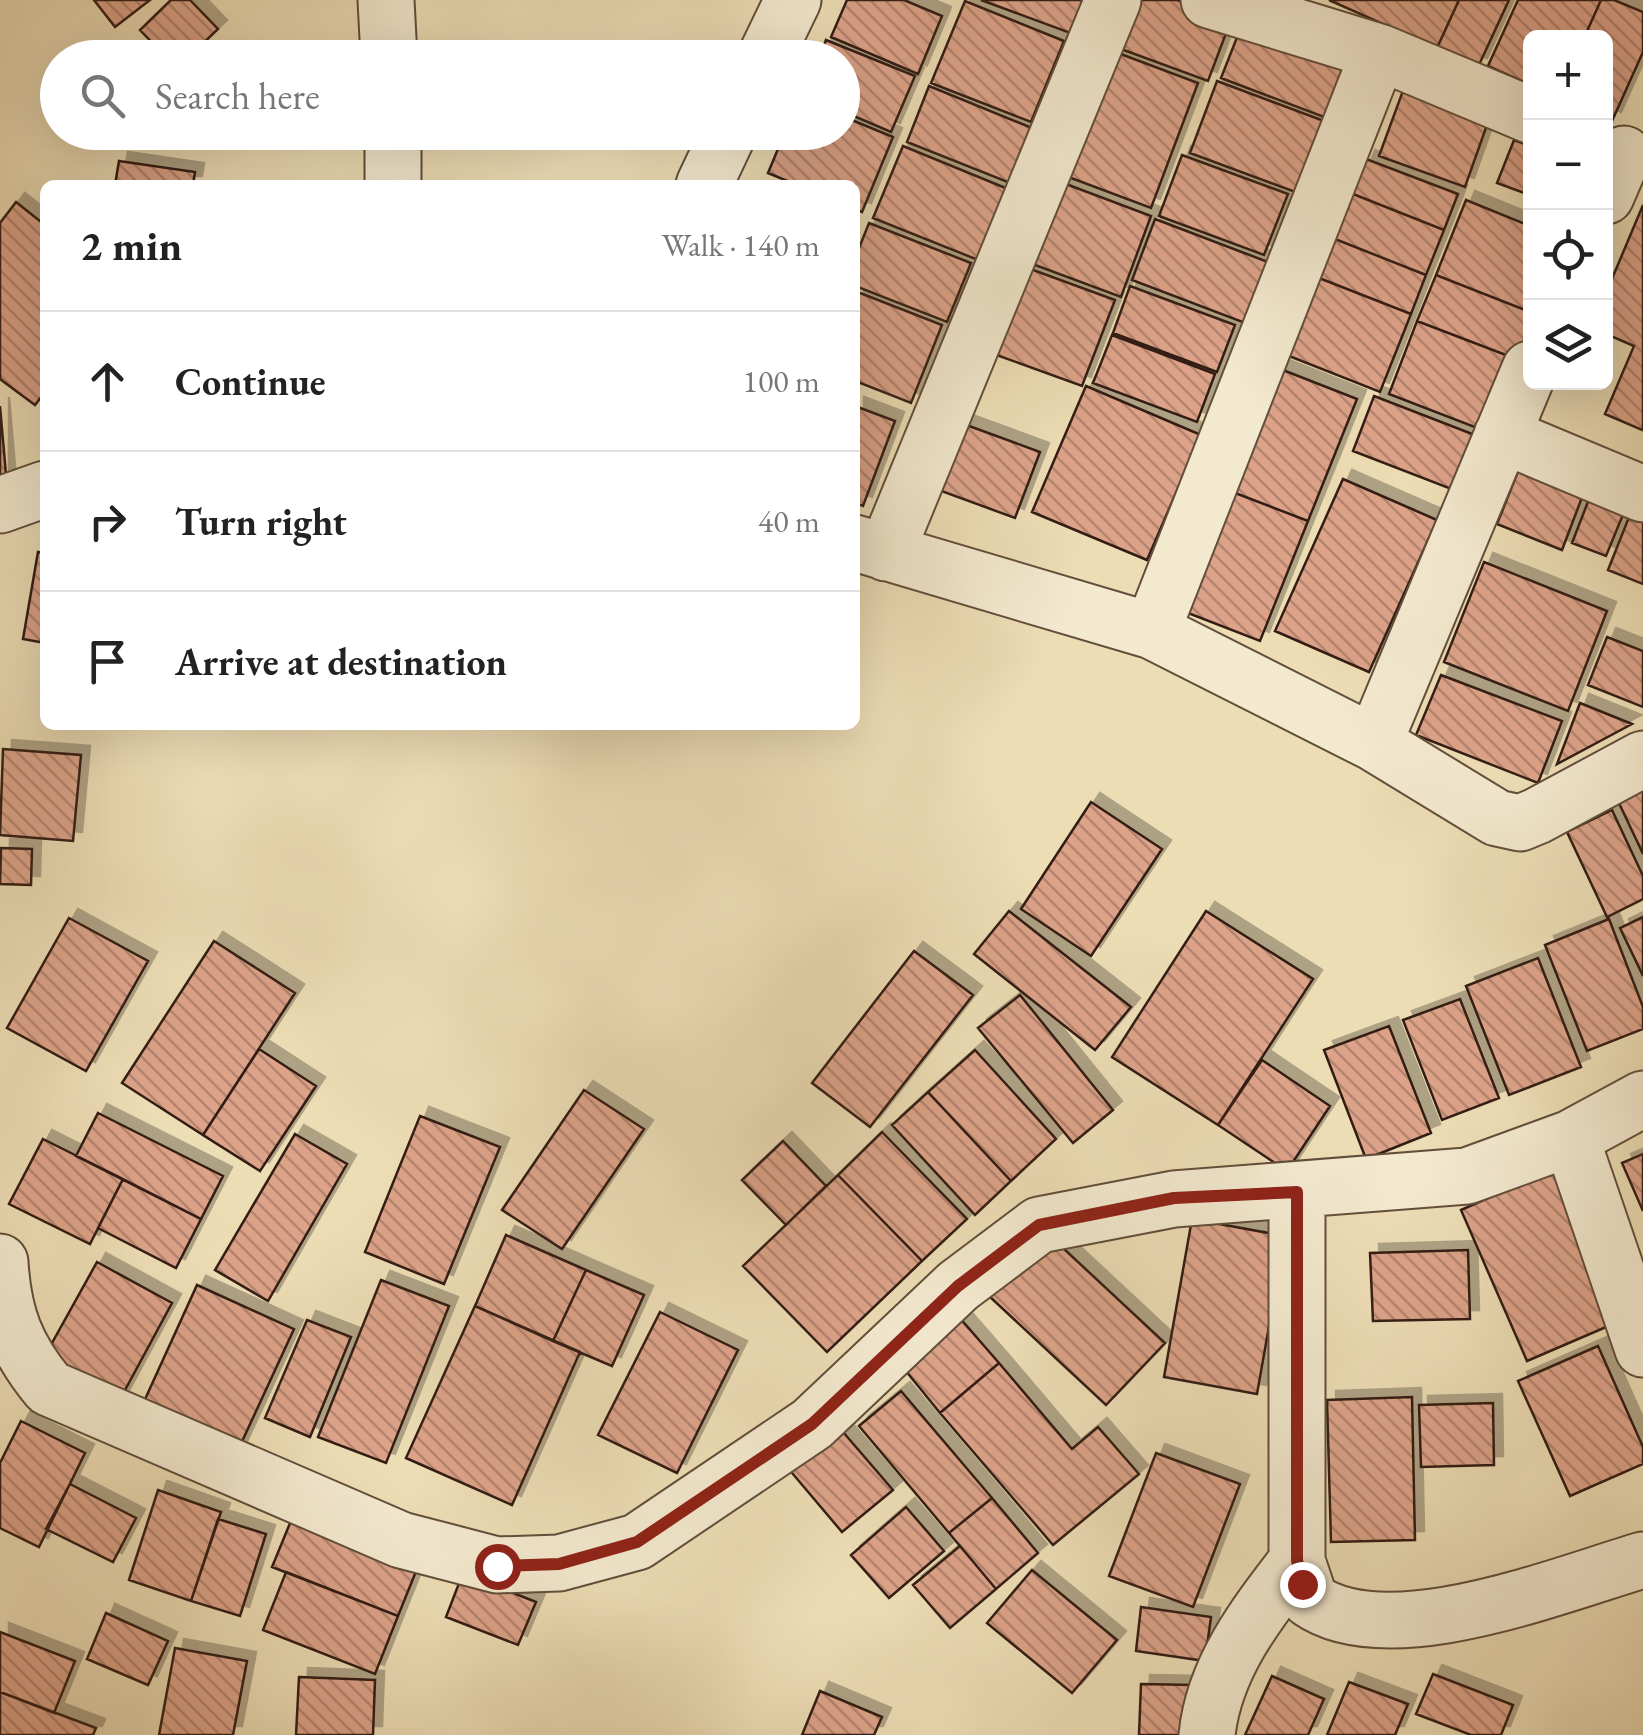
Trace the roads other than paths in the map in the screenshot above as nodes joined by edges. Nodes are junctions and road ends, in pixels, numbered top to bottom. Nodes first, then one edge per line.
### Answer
1 (386, 0) edge
2 (792, 0) edge
3 (1113, 0) edge
4 (1209, 0) edge
5 (388, 40) edge
6 (773, 40) edge
7 (1379, 52) junction
8 (1523, 113) edge
9 (393, 150) edge
10 (721, 150) edge
11 (393, 180) edge
12 (706, 180) edge
13 (1523, 385) edge
14 (1502, 434) junction
15 (40, 492) edge
16 (1643, 494) edge
17 (0, 505) edge
18 (871, 548) edge
19 (1152, 631) junction
20 (1374, 743) junction
21 (1643, 759) edge
22 (1643, 1099) edge
23 (1571, 1138) junction
24 (1297, 1192) junction
25 (0, 1262) edge
26 (1643, 1348) edge
27 (1297, 1560) junction
28 (1643, 1560) edge
29 (1207, 1735) edge

1 - 5 street
2 - 6 street
3 - 18 street
4 - 7 street
7 - 8 street
7 - 19 street
9 - 11 street
10 - 12 street
13 - 14 street
14 - 16 street
14 - 20 street
15 - 17 street
18 - 19 street
19 - 20 street
20 - 21 street
22 - 23 street
23 - 24 street
23 - 26 street
24 - 25 street
24 - 27 street
27 - 28 street
27 - 29 street

